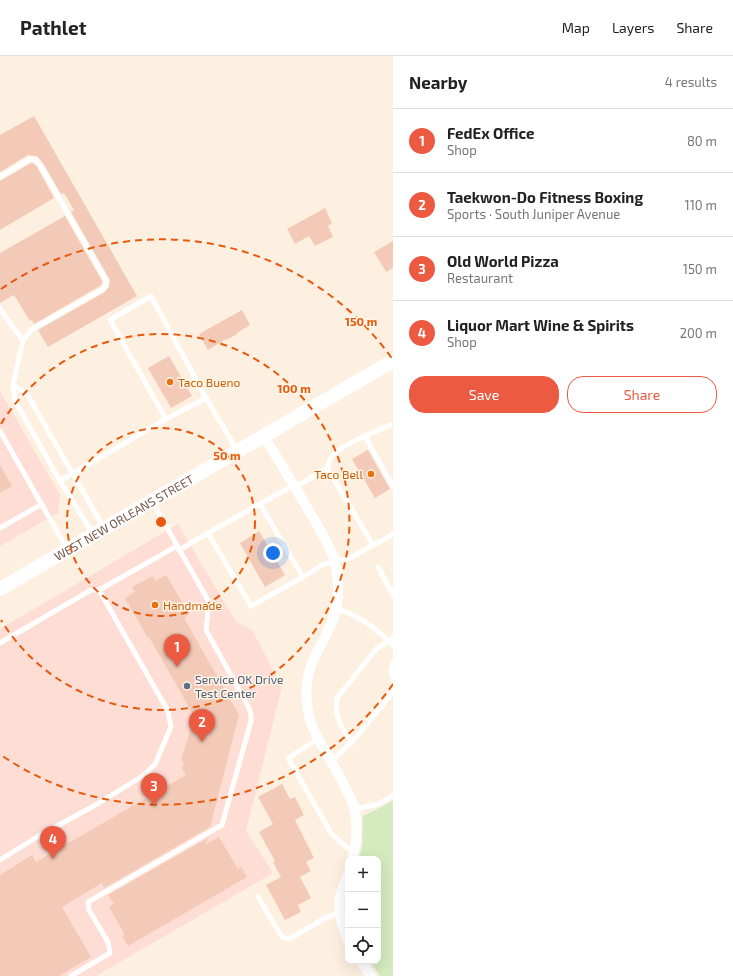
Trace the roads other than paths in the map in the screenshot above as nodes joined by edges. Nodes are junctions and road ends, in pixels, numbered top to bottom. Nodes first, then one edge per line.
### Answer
1 (0, 177) edge
2 (0, 308) edge
3 (23, 340) junction
4 (393, 362) edge
5 (13, 385) junction
6 (206, 398) junction
7 (166, 419) junction
8 (392, 424) edge
9 (393, 430) edge
10 (0, 431) edge
11 (263, 435) junction
12 (365, 436) junction
13 (237, 451) junction
14 (327, 468) junction
15 (73, 474) junction
16 (60, 481) junction
17 (294, 486) junction
18 (393, 487) edge
19 (152, 501) junction
20 (42, 504) junction
21 (260, 504) junction
22 (0, 528) edge
23 (99, 532) junction
24 (208, 533) junction
25 (393, 534) edge
26 (373, 545) junction
27 (178, 548) junction
28 (68, 550) junction
29 (334, 561) junction
30 (378, 567) dead end
31 (303, 577) junction
32 (0, 589) edge
33 (99, 590) junction
34 (393, 595) edge
35 (336, 608) junction
36 (391, 639) edge
37 (0, 643) edge
38 (393, 646) edge
39 (393, 662) edge
40 (393, 679) edge
41 (393, 692) edge
42 (318, 739) junction
43 (352, 742) junction
44 (330, 761) junction
45 (393, 795) edge
46 (354, 810) junction
47 (353, 856) edge
48 (0, 860) edge
49 (345, 882) edge
50 (258, 896) dead end
51 (340, 913) junction
52 (345, 933) edge
53 (363, 964) edge
54 (71, 976) edge
55 (371, 976) edge

1 - 3 lane
2 - 3 lane
3 - 5 lane
4 - 11 main road, WEST NEW ORLEANS STREET
5 - 15 lane
5 - 16 lane
6 - 7 lane
6 - 7 lane
6 - 13 lane
7 - 15 lane
8 - 9 lane
8 - 12 lane
10 - 20 lane
11 - 13 main road, WEST NEW ORLEANS STREET
11 - 17 street
12 - 14 lane
12 - 18 lane
13 - 19 main road, WEST NEW ORLEANS STREET
14 - 17 lane
14 - 26 lane
15 - 16 lane
15 - 23 lane
16 - 23 lane
17 - 21 lane
17 - 29 street
19 - 23 main road, WEST NEW ORLEANS STREET
19 - 27 lane
20 - 22 lane
20 - 28 lane
21 - 24 lane
21 - 31 lane
23 - 28 main road, WEST NEW ORLEANS STREET
24 - 27 lane
24 - 31 lane
25 - 26 lane
26 - 29 lane
27 - 33 lane
27 - 54 lane
28 - 32 main road, WEST NEW ORLEANS STREET
29 - 31 lane
29 - 35 street
30 - 34 lane
33 - 37 lane
33 - 48 lane
35 - 36 lane
35 - 42 street
36 - 38 lane
36 - 43 lane
39 - 40 lane
41 - 43 lane
42 - 44 street
42 - 47 lane
43 - 44 lane
44 - 46 street
45 - 46 lane
46 - 47 street
49 - 51 street
50 - 51 lane
51 - 52 street
53 - 55 street

